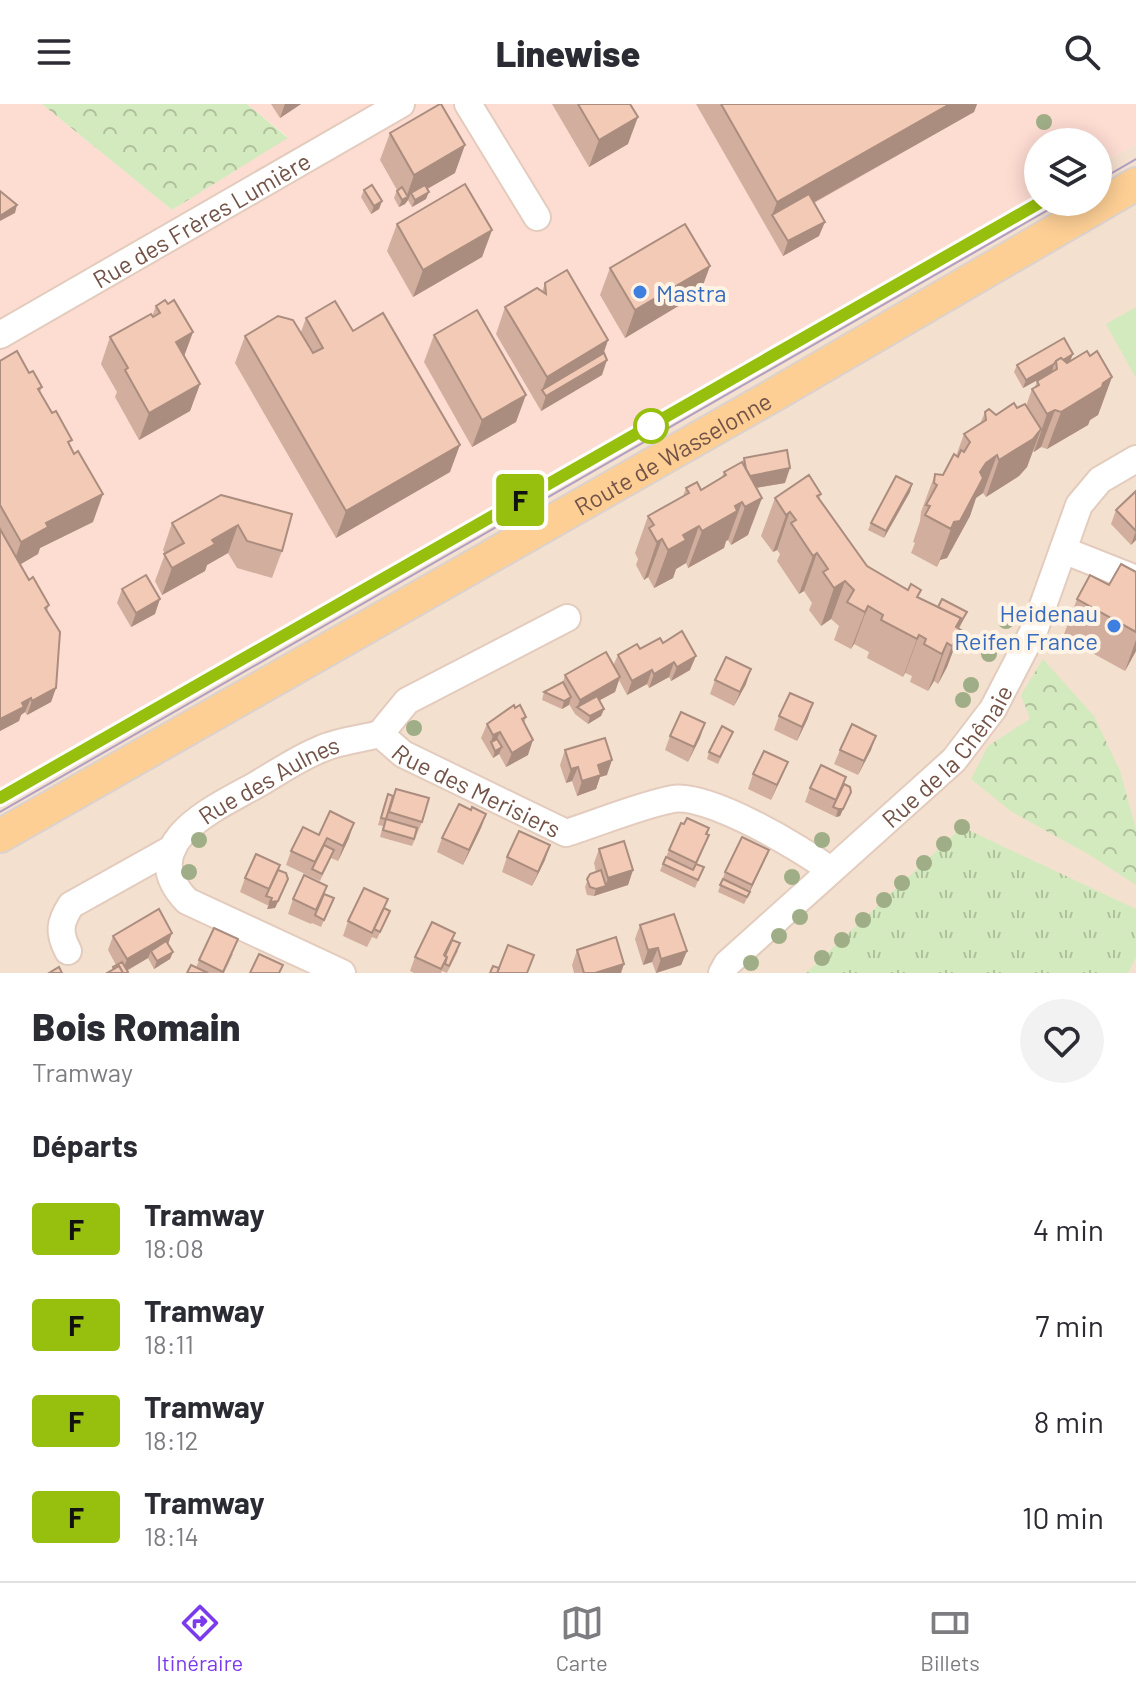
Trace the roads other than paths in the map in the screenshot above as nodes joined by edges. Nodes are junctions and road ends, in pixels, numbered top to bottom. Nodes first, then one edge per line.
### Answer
1 (401, 104) edge
2 (468, 104) edge
3 (1136, 184) edge
4 (537, 217) dead end
5 (0, 335) edge
6 (1136, 459) edge
7 (1063, 550) junction
8 (1136, 579) edge
9 (567, 618) dead end
10 (380, 734) junction
11 (0, 836) edge
12 (173, 848) junction
13 (830, 870) junction
14 (68, 951) dead end
15 (342, 973) edge
16 (722, 973) edge

1 - 5 street, Rue des Frères Lumière
2 - 4 street
3 - 11 main road, Route de Wasselonne
6 - 7 street, Rue de la Chênaie
7 - 8 street
7 - 13 street, Rue de la Chênaie
9 - 10 street, Rue des Merisiers
10 - 12 street, Rue des Aulnes
10 - 13 street, Rue des Merisiers
12 - 14 street, Rue des Aulnes
12 - 15 street
13 - 16 street, Rue de la Chênaie

